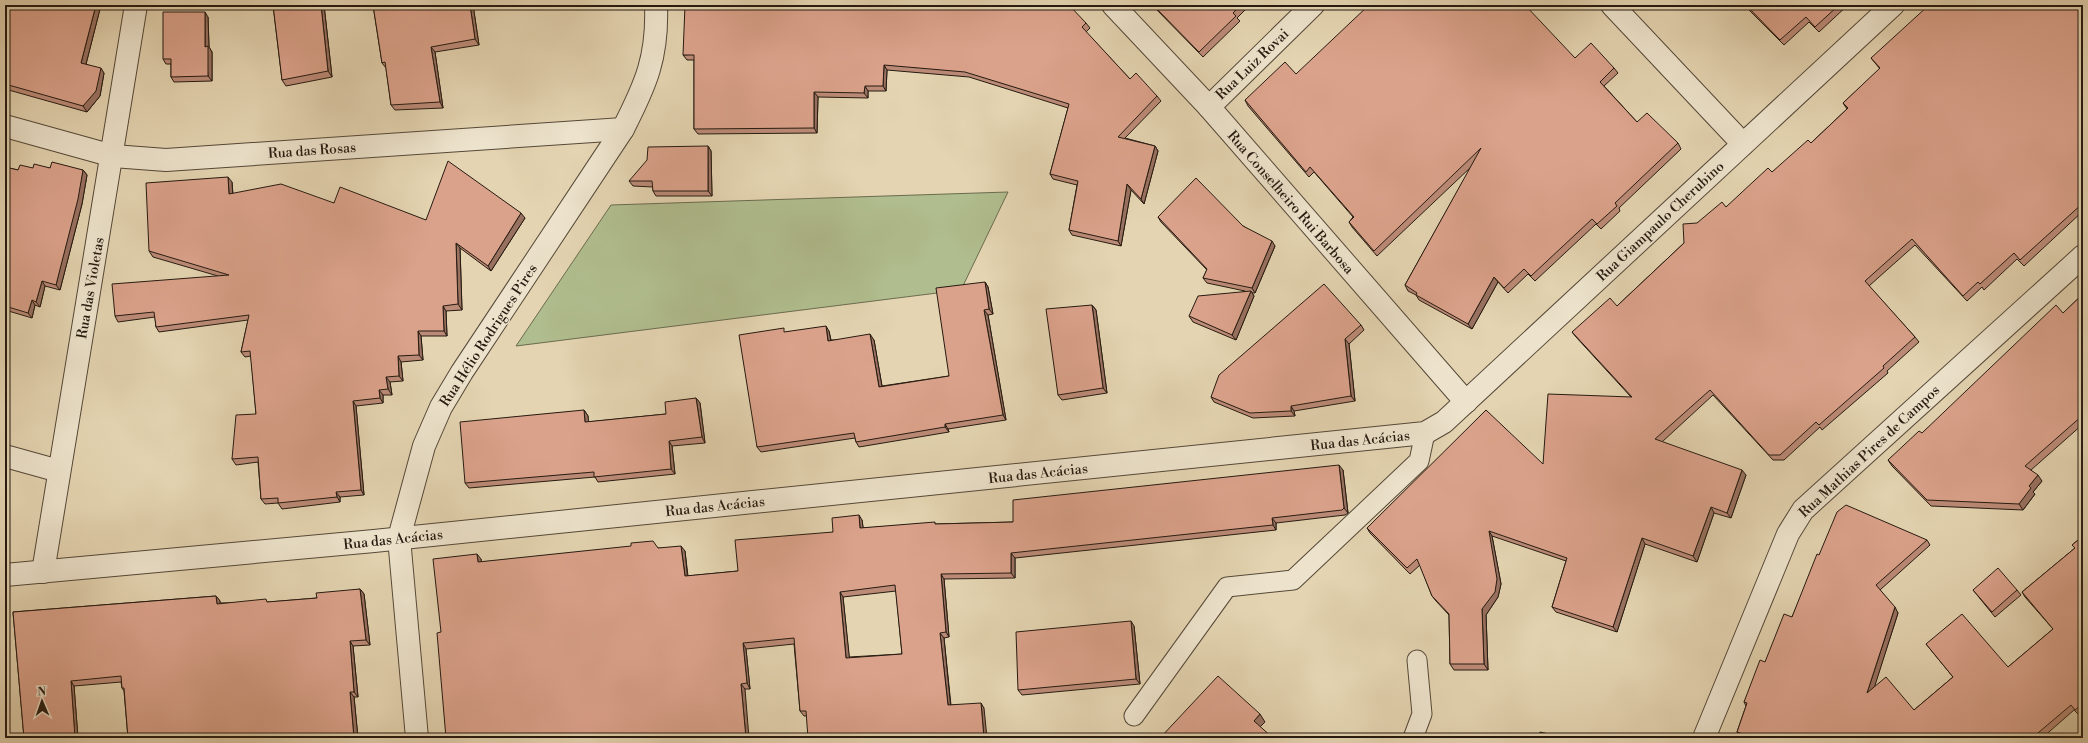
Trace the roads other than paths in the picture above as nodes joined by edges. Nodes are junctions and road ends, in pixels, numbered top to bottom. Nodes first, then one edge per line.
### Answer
1 (136, 5) edge
2 (656, 5) edge
3 (1113, 5) edge
4 (1313, 5) edge
5 (1612, 5) edge
6 (1893, 5) edge
7 (1208, 107) junction
8 (5, 126) edge
9 (623, 129) junction
10 (1743, 144) junction
11 (112, 156) junction
12 (2083, 256) edge
13 (1466, 402) junction
14 (1425, 432) junction
15 (5, 456) edge
16 (59, 471) junction
17 (399, 538) junction
18 (43, 572) junction
19 (5, 575) edge
20 (1417, 660) dead end
21 (1134, 716) dead end
22 (417, 738) edge
23 (1412, 738) edge
24 (1704, 738) edge

1 - 11 street, Rua das Violetas
2 - 9 street, Rua Hélio Rodrigues Pires
3 - 7 street, Rua Conselheiro Rui Barbosa
4 - 7 street, Rua Luiz Rovai
5 - 10 street
6 - 10 street, Rua Giampaulo Cherubino
7 - 13 street, Rua Conselheiro Rui Barbosa
8 - 11 street, Rua das Rosas
9 - 11 street, Rua das Rosas
9 - 17 street, Rua Hélio Rodrigues Pires
10 - 13 street, Rua Giampaulo Cherubino
11 - 16 street, Rua das Violetas
12 - 24 street, Rua Mathias Pires de Campos
13 - 14 street, Rua Giampaulo Cherubino
14 - 17 street, Rua das Acácias
14 - 21 lane
15 - 16 street
16 - 18 street, Rua das Violetas
17 - 18 street, Rua das Acácias
17 - 22 street, Rua Hélio Rodrigues Pires
18 - 19 street, Rua das Acácias
20 - 23 lane

